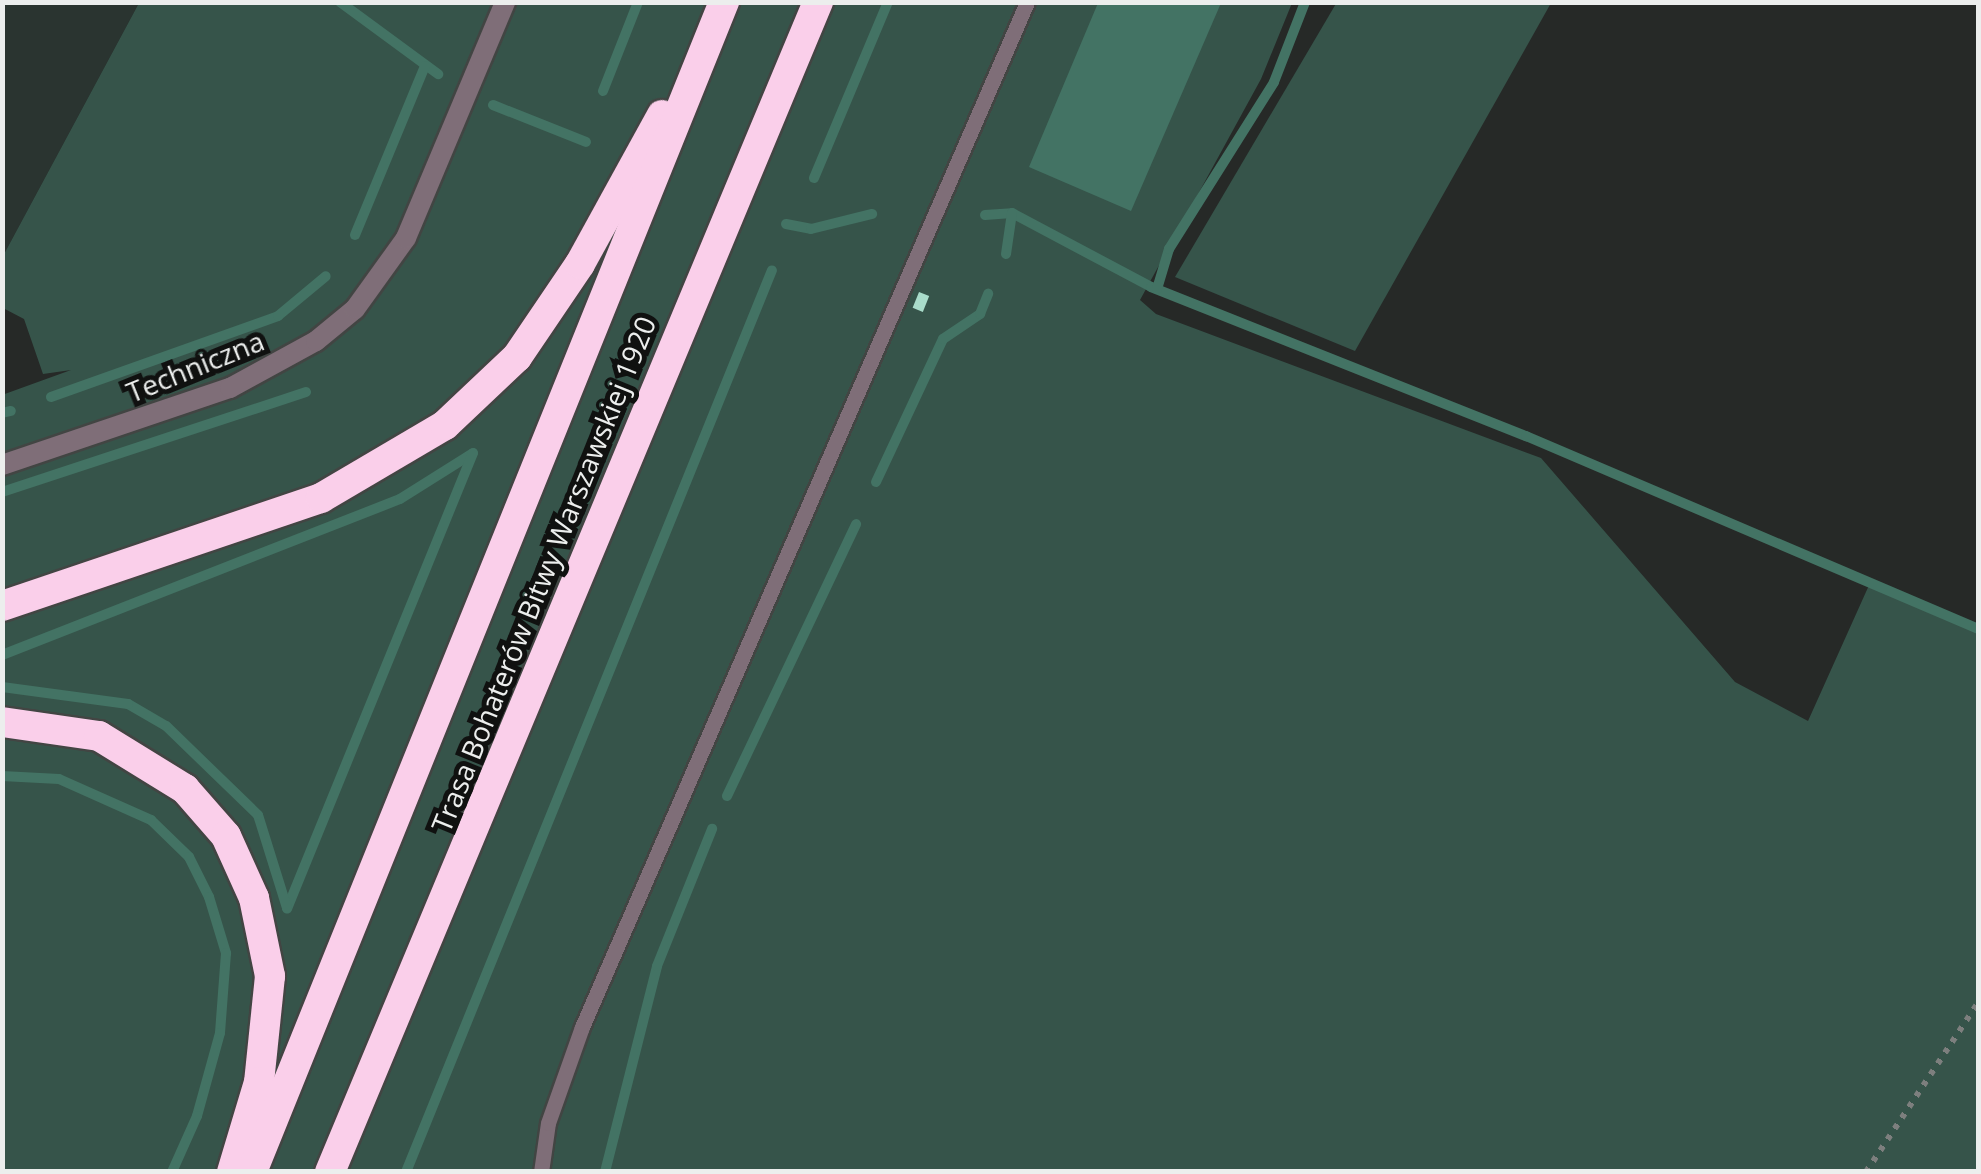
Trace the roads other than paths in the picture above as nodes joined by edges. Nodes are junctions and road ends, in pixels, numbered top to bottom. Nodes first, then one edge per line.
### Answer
1 (505, 2) edge
2 (724, 2) edge
3 (818, 2) edge
4 (1027, 2) edge
5 (2, 465) edge
6 (2, 606) edge
7 (2, 722) edge
8 (232, 1172) edge
9 (252, 1172) edge
10 (330, 1172) edge
11 (541, 1172) edge

1 - 5 street, Techniczna
2 - 6 highway
2 - 9 highway, Trasa Bohaterów Bitwy Warszawskiej 1920
3 - 10 highway, Trasa Bohaterów Bitwy Warszawskiej 1920
4 - 11 lane
7 - 8 highway

